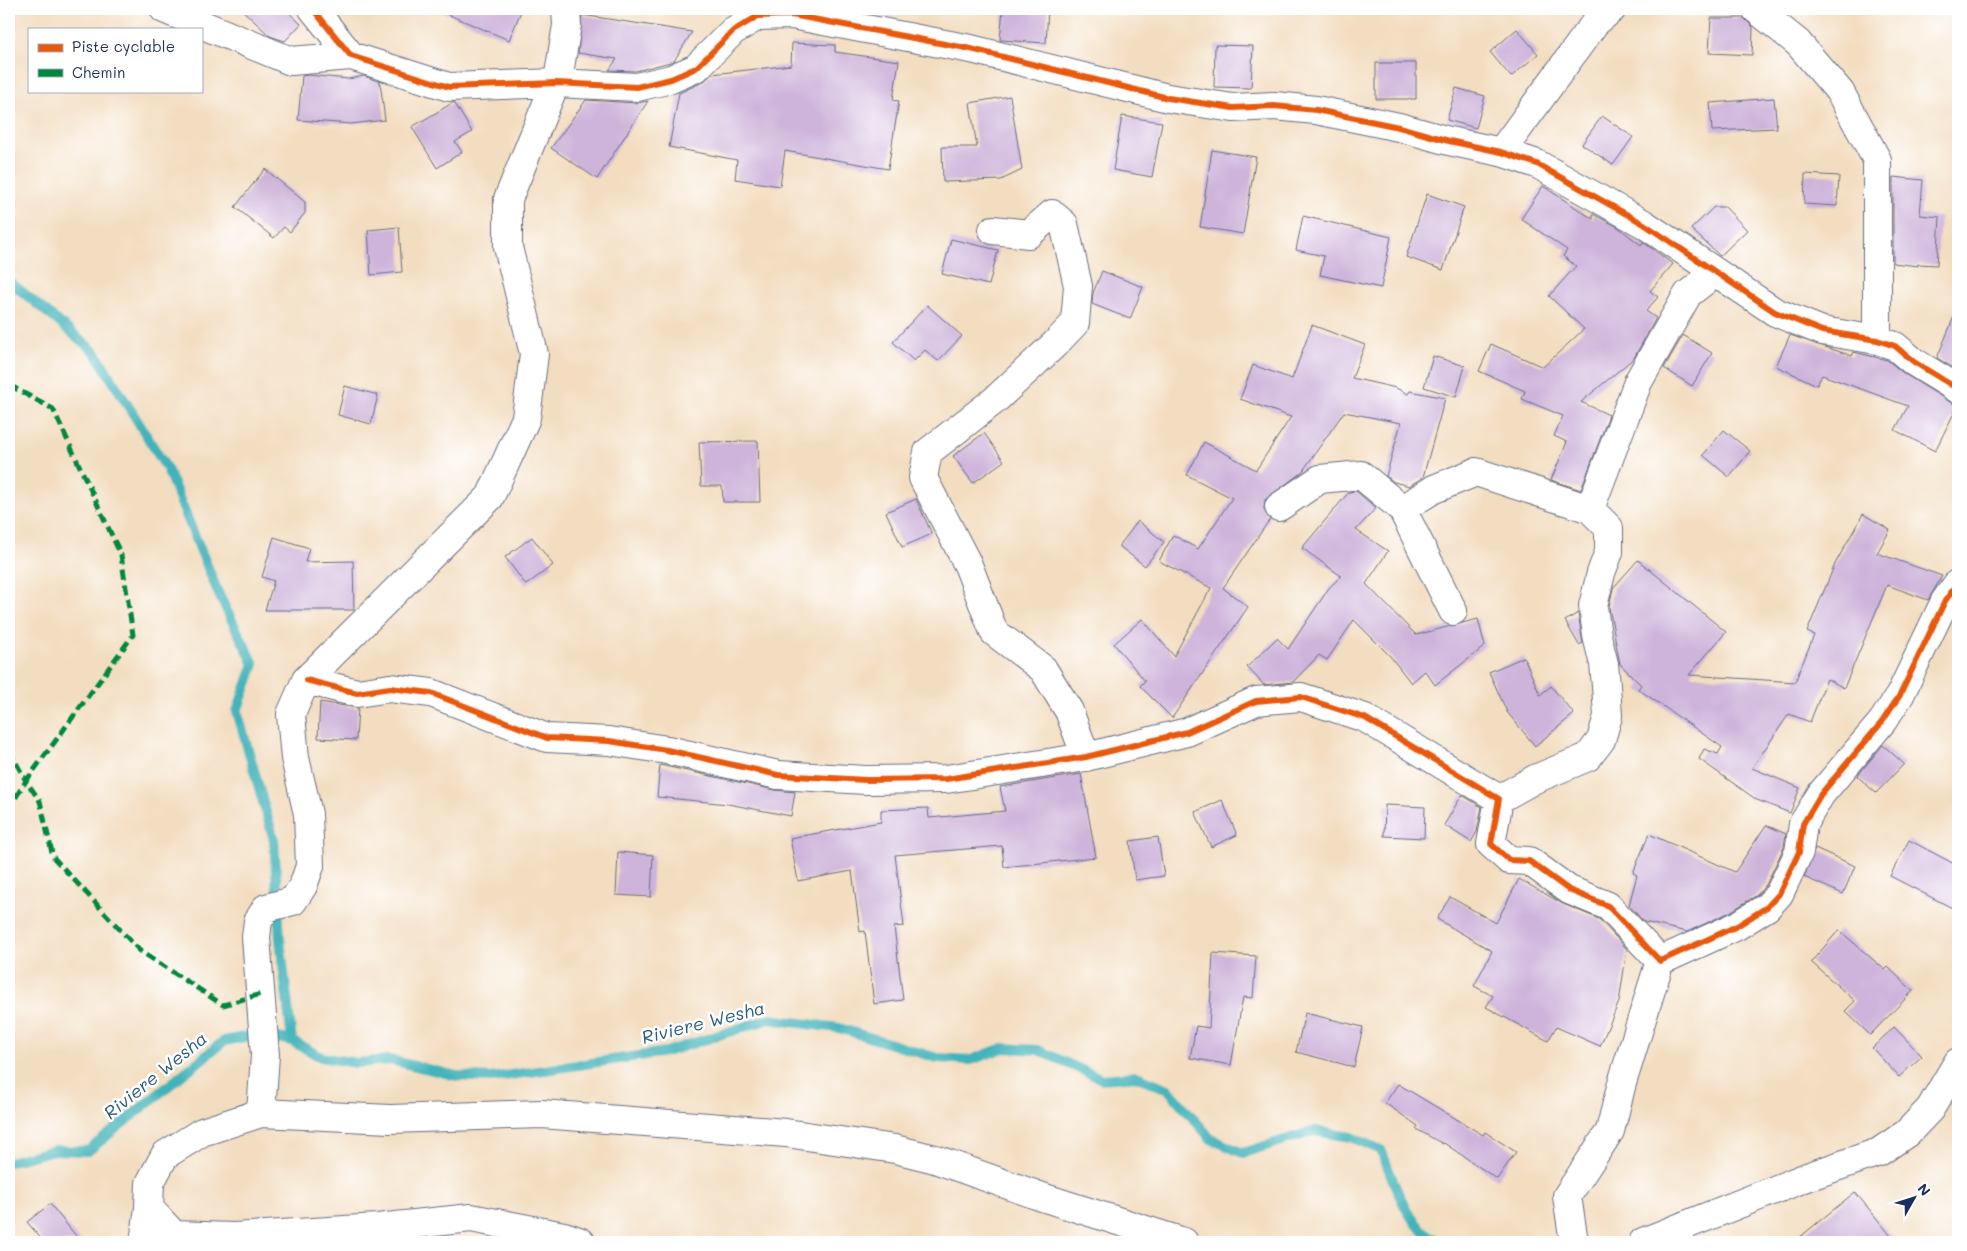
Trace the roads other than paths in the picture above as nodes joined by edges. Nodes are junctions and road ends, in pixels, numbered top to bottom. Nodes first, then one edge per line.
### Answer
1 (164, 9) edge
2 (313, 9) edge
3 (566, 9) edge
4 (1612, 9) edge
5 (1756, 9) edge
6 (351, 56) junction
7 (556, 83) junction
8 (1501, 152) junction
9 (993, 230) dead end
10 (1715, 273) junction
11 (1877, 340) junction
12 (1958, 389) edge
13 (1279, 507) dead end
14 (1590, 509) junction
15 (1402, 510) junction
16 (1958, 583) edge
17 (1452, 611) dead end
18 (306, 680) junction
19 (1086, 756) junction
20 (1499, 800) junction
21 (1660, 961) junction
22 (1958, 1062) edge
23 (261, 1114) junction
24 (149, 1208) junction
25 (144, 1242) edge
26 (581, 1242) edge
27 (1184, 1242) edge
28 (1574, 1242) edge
29 (1643, 1242) edge

1 - 6 street
2 - 6 street
3 - 7 street
4 - 8 street
5 - 11 street
6 - 7 street
7 - 8 street
7 - 18 street
8 - 10 street
9 - 19 street
10 - 11 street
10 - 14 street
11 - 12 street
13 - 15 street
14 - 15 street
14 - 20 street
15 - 17 street
16 - 21 street
18 - 19 street
18 - 23 street
19 - 20 street
20 - 21 street
21 - 28 street
22 - 29 street
23 - 24 street
23 - 27 street
24 - 25 street
24 - 26 street

